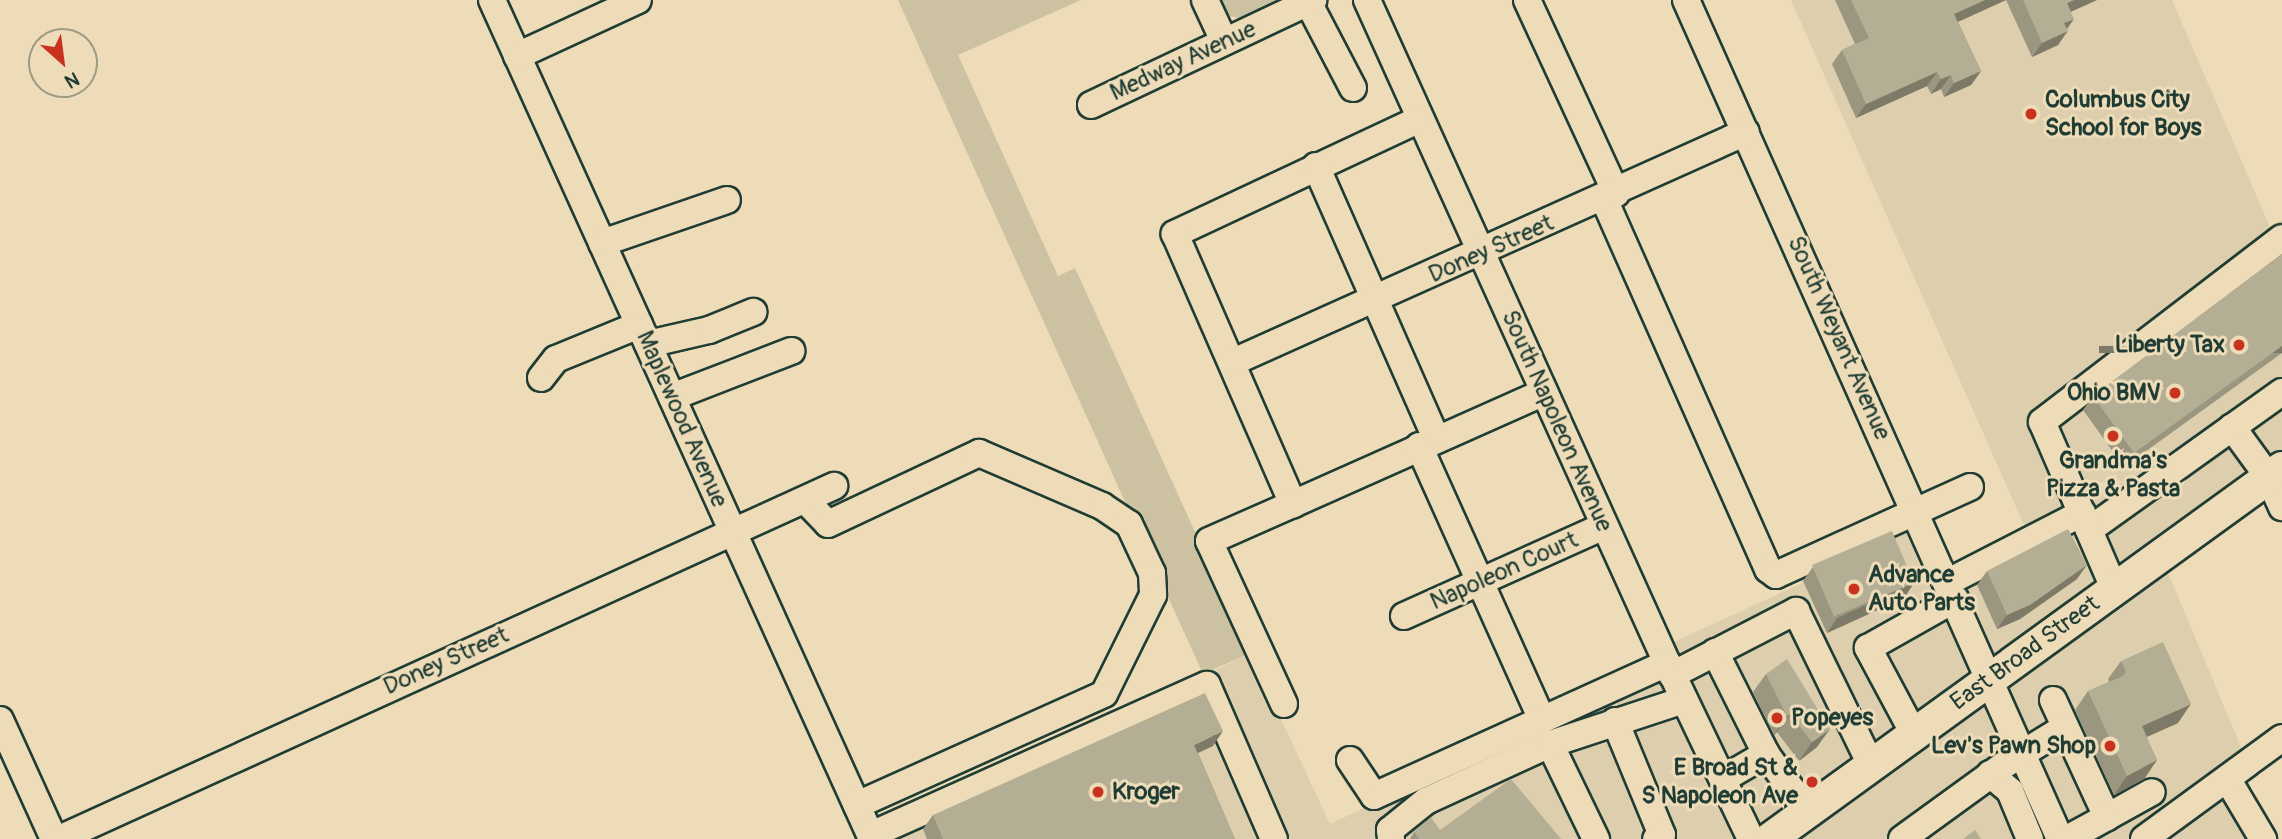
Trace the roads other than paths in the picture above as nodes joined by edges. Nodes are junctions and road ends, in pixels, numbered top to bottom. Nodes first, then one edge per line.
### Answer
1 (492, 0) edge
2 (638, 0) edge
3 (1205, 0) edge
4 (1367, 0) edge
5 (1527, 0) edge
6 (1686, 0) edge
7 (1310, 1) edge
8 (1224, 41) junction
9 (517, 56) junction
10 (1353, 88) dead end
11 (1091, 105) dead end
12 (1420, 119) junction
13 (1746, 132) junction
14 (1316, 166) junction
15 (1610, 196) junction
16 (727, 200) dead end
17 (2282, 238) edge
18 (602, 243) junction
19 (1482, 255) junction
20 (1374, 300) junction
21 (753, 312) dead end
22 (644, 334) junction
23 (791, 351) dead end
24 (1233, 362) junction
25 (541, 378) dead end
26 (1544, 392) junction
27 (2282, 392) edge
28 (672, 397) junction
29 (2232, 428) junction
30 (1427, 442) junction
31 (2275, 473) edge
32 (834, 486) dead end
33 (1970, 487) dead end
34 (806, 500) junction
35 (1293, 504) junction
36 (2282, 507) edge
37 (1916, 512) junction
38 (2085, 522) junction
39 (1604, 526) junction
40 (734, 534) junction
41 (1478, 583) junction
42 (2114, 588) junction
43 (1952, 590) junction
44 (1404, 616) dead end
45 (1715, 652) junction
46 (1670, 669) junction
47 (1990, 677) junction
48 (1685, 700) junction
49 (2053, 700) dead end
50 (1284, 704) dead end
51 (0, 720) edge
52 (1615, 722) junction
53 (2064, 728) junction
54 (1546, 732) junction
55 (1914, 734) junction
56 (2282, 738) edge
57 (1766, 754) junction
58 (2022, 756) junction
59 (1350, 760) dead end
60 (1871, 765) junction
61 (1990, 774) junction
62 (1723, 779) junction
63 (2228, 780) junction
64 (2152, 792) dead end
65 (857, 805) junction
66 (1808, 811) junction
67 (2107, 817) junction
68 (872, 837) edge
69 (1280, 838) edge
70 (56, 839) edge
71 (1391, 839) edge
72 (1596, 839) edge
73 (1656, 839) edge
74 (1751, 839) edge
75 (1770, 839) edge
76 (1902, 839) edge
77 (2030, 839) edge
78 (2060, 839) edge
79 (2067, 839) edge
80 (2144, 839) edge
81 (2263, 839) edge

1 - 9 street, Maplewood Avenue
2 - 9 street
3 - 8 street
4 - 12 street, South Napoleon Avenue
5 - 15 street
6 - 13 street, South Weyant Avenue
7 - 8 street, Medway Avenue
7 - 10 street
8 - 11 street, Medway Avenue
9 - 18 street, Maplewood Avenue
12 - 14 street
12 - 19 street, South Napoleon Avenue
13 - 15 street, Doney Street
13 - 37 street, South Weyant Avenue
14 - 20 street
14 - 24 street
15 - 19 street, Doney Street
15 - 37 street
16 - 18 street
17 - 38 street
18 - 22 street, Maplewood Avenue
19 - 20 street, Doney Street
19 - 26 street, South Napoleon Avenue
20 - 24 street, Doney Street
20 - 30 street
21 - 22 street
22 - 25 street
22 - 28 street, Maplewood Avenue
23 - 28 street
24 - 35 street
26 - 30 street
26 - 39 street, South Napoleon Avenue
27 - 29 street
28 - 40 street, Maplewood Avenue
29 - 31 street
29 - 38 street
30 - 35 street
30 - 41 street
31 - 36 street
31 - 42 main road, East Broad Street
32 - 34 street, Doney Street
33 - 37 street
34 - 40 street, Doney Street
34 - 65 street
35 - 50 street
37 - 43 street, South Weyant Avenue
38 - 42 street
38 - 43 street
39 - 41 street, Napoleon Court
39 - 46 street, South Napoleon Avenue
40 - 65 street, Maplewood Avenue
40 - 70 street, Doney Street
41 - 44 street, Napoleon Court
41 - 54 street
42 - 47 main road, East Broad Street
43 - 47 street, South Weyant Avenue
43 - 55 street
45 - 46 street
45 - 57 street
45 - 60 street
46 - 48 street, South Napoleon Avenue
46 - 54 street
47 - 55 main road, East Broad Street
47 - 58 street, South Weyant Avenue
48 - 52 street
48 - 62 street, South Napoleon Avenue
49 - 53 street
51 - 70 street
52 - 54 street
52 - 73 street
53 - 58 street
53 - 67 street
54 - 59 street
54 - 71 street
54 - 72 street
55 - 60 main road, East Broad Street
56 - 63 street
57 - 62 street
57 - 66 street
58 - 61 street
58 - 78 street, South Weyant Avenue
60 - 66 main road, East Broad Street
61 - 76 street
61 - 77 street
62 - 74 street, South Napoleon Avenue
63 - 80 street
63 - 81 street
64 - 67 street
65 - 68 street, Maplewood Avenue
66 - 75 main road, East Broad Street
67 - 79 street
68 - 69 street

